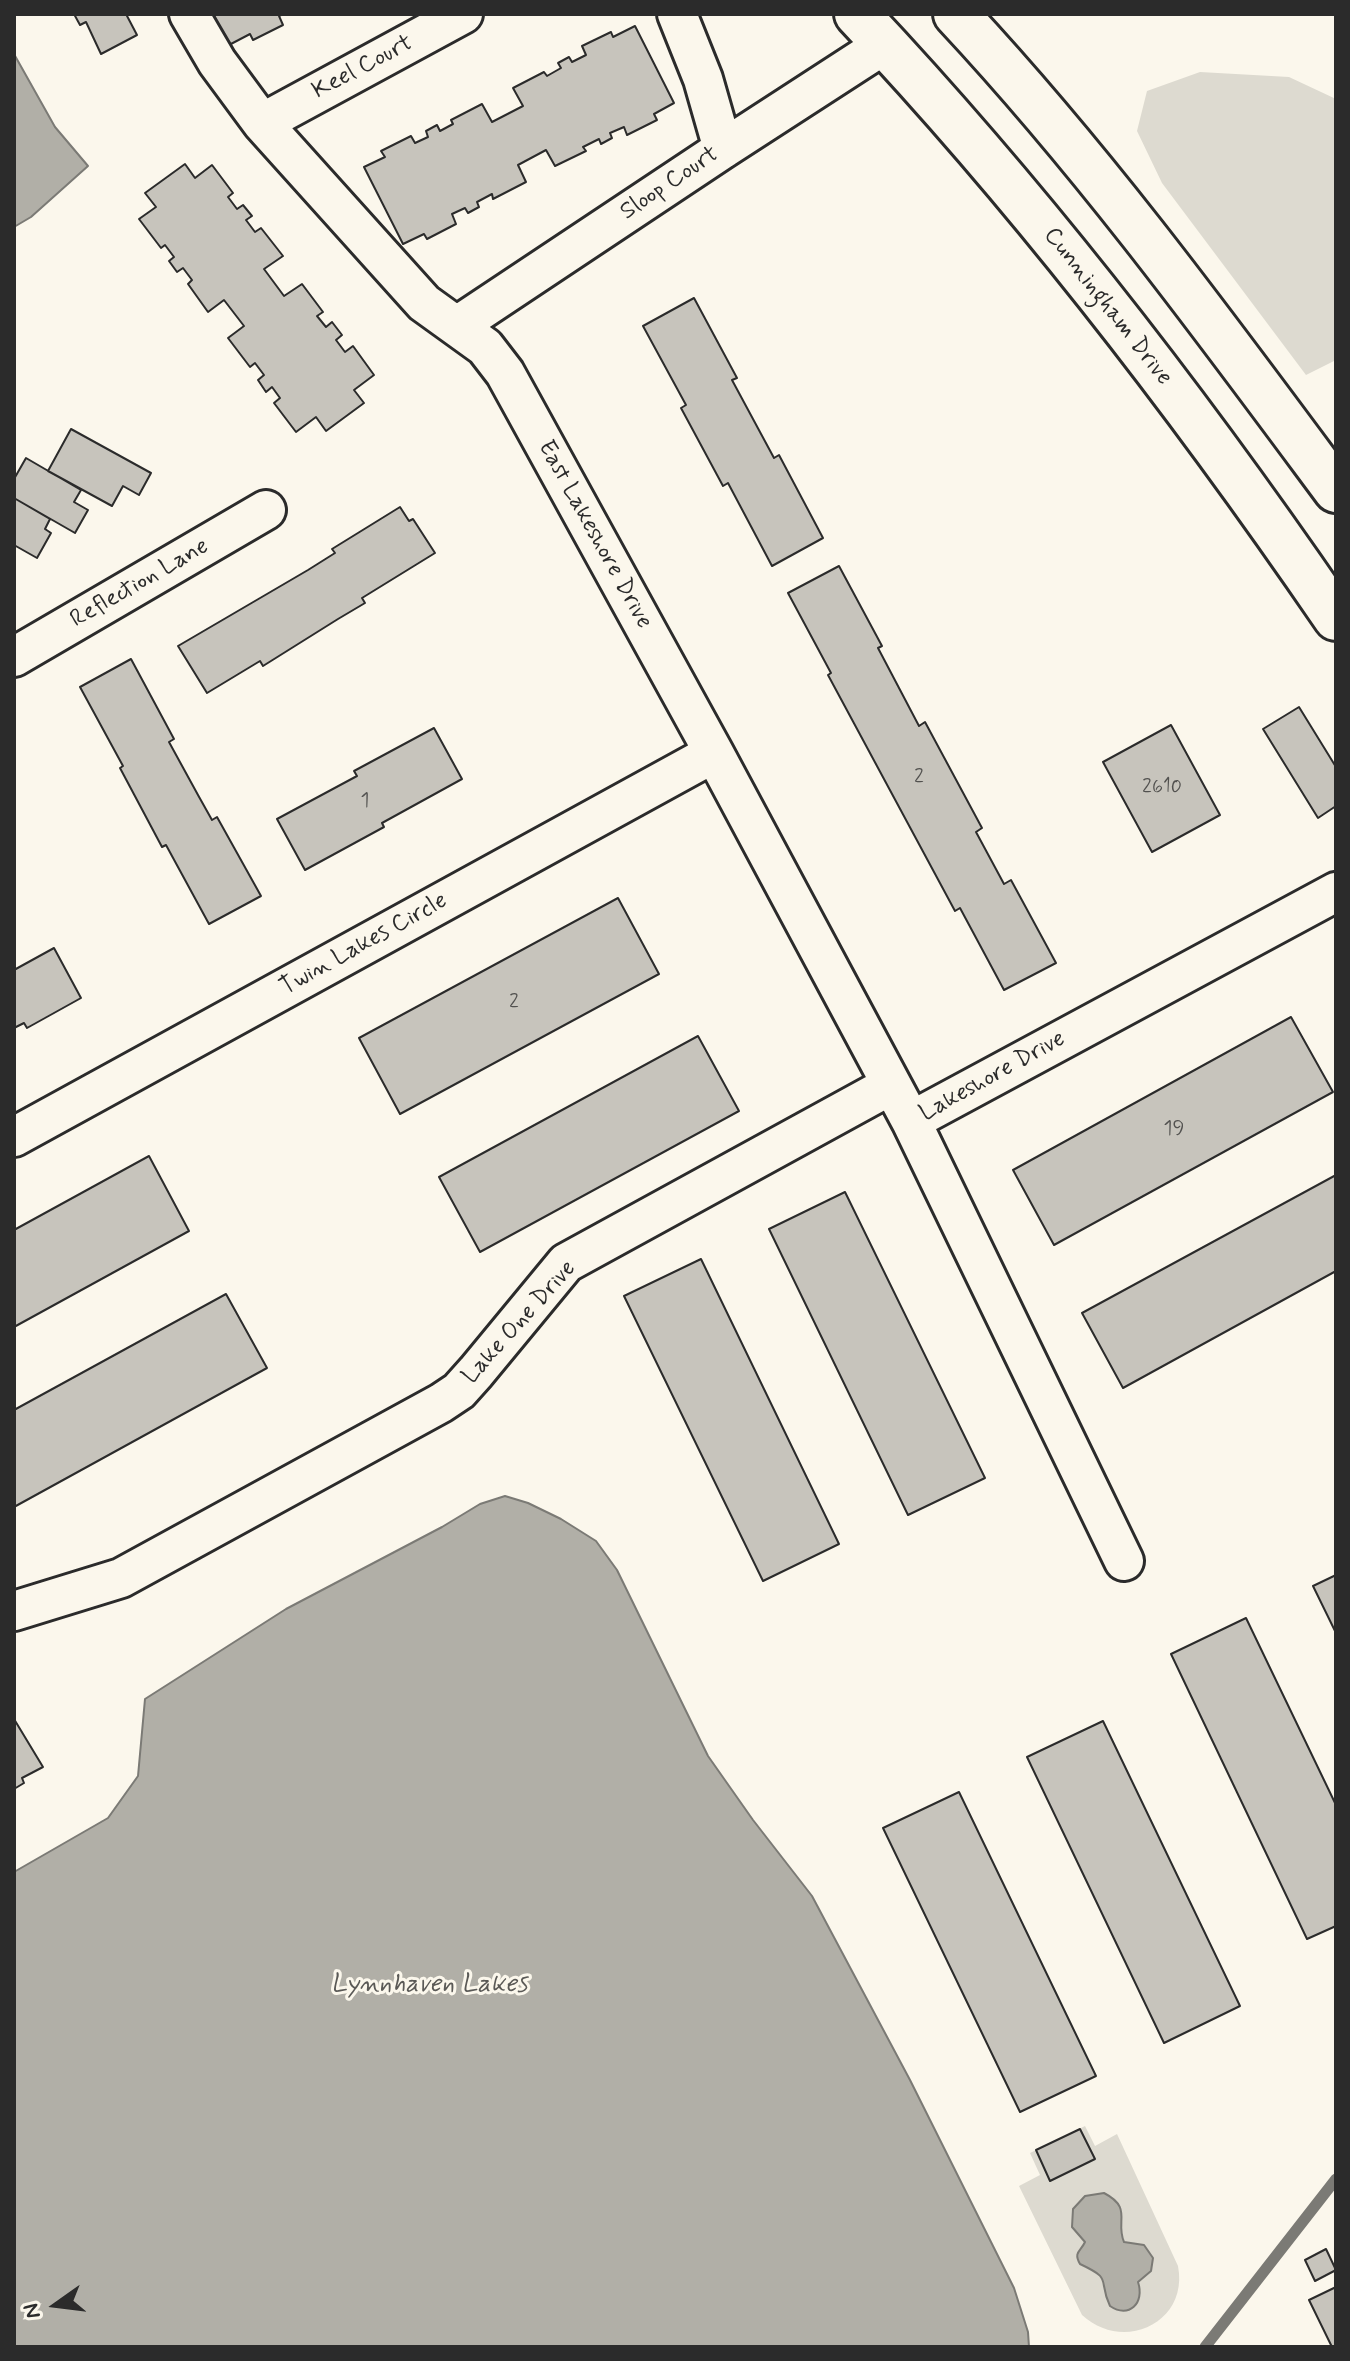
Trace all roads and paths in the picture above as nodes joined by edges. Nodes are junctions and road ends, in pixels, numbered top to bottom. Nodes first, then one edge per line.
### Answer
1 (189, 14) edge
2 (463, 14) edge
3 (677, 14) edge
4 (956, 14) edge
5 (871, 29) edge
6 (262, 123) junction
7 (723, 149) junction
8 (457, 326) junction
9 (1336, 490) edge
10 (266, 510) dead end
11 (1336, 618) edge
12 (14, 657) edge
13 (714, 753) junction
14 (1336, 892) edge
15 (891, 1085) junction
16 (911, 1121) junction
17 (14, 1137) edge
18 (1124, 1561) dead end
19 (14, 1611) edge

1 - 6 street, East Lakeshore Drive
2 - 6 street, Keel Court
3 - 7 street
4 - 9 main road
5 - 7 street, Sloop Court
5 - 11 main road, Cunningham Drive
6 - 8 street, East Lakeshore Drive
7 - 8 street, Sloop Court
8 - 13 street, East Lakeshore Drive
10 - 12 street, Reflection Lane
13 - 15 street, East Lakeshore Drive
13 - 17 street, Twin Lakes Circle
14 - 16 street, Lakeshore Drive
15 - 16 street, East Lakeshore Drive
15 - 19 street, Lake One Drive
16 - 18 street, Lakeshore Drive

